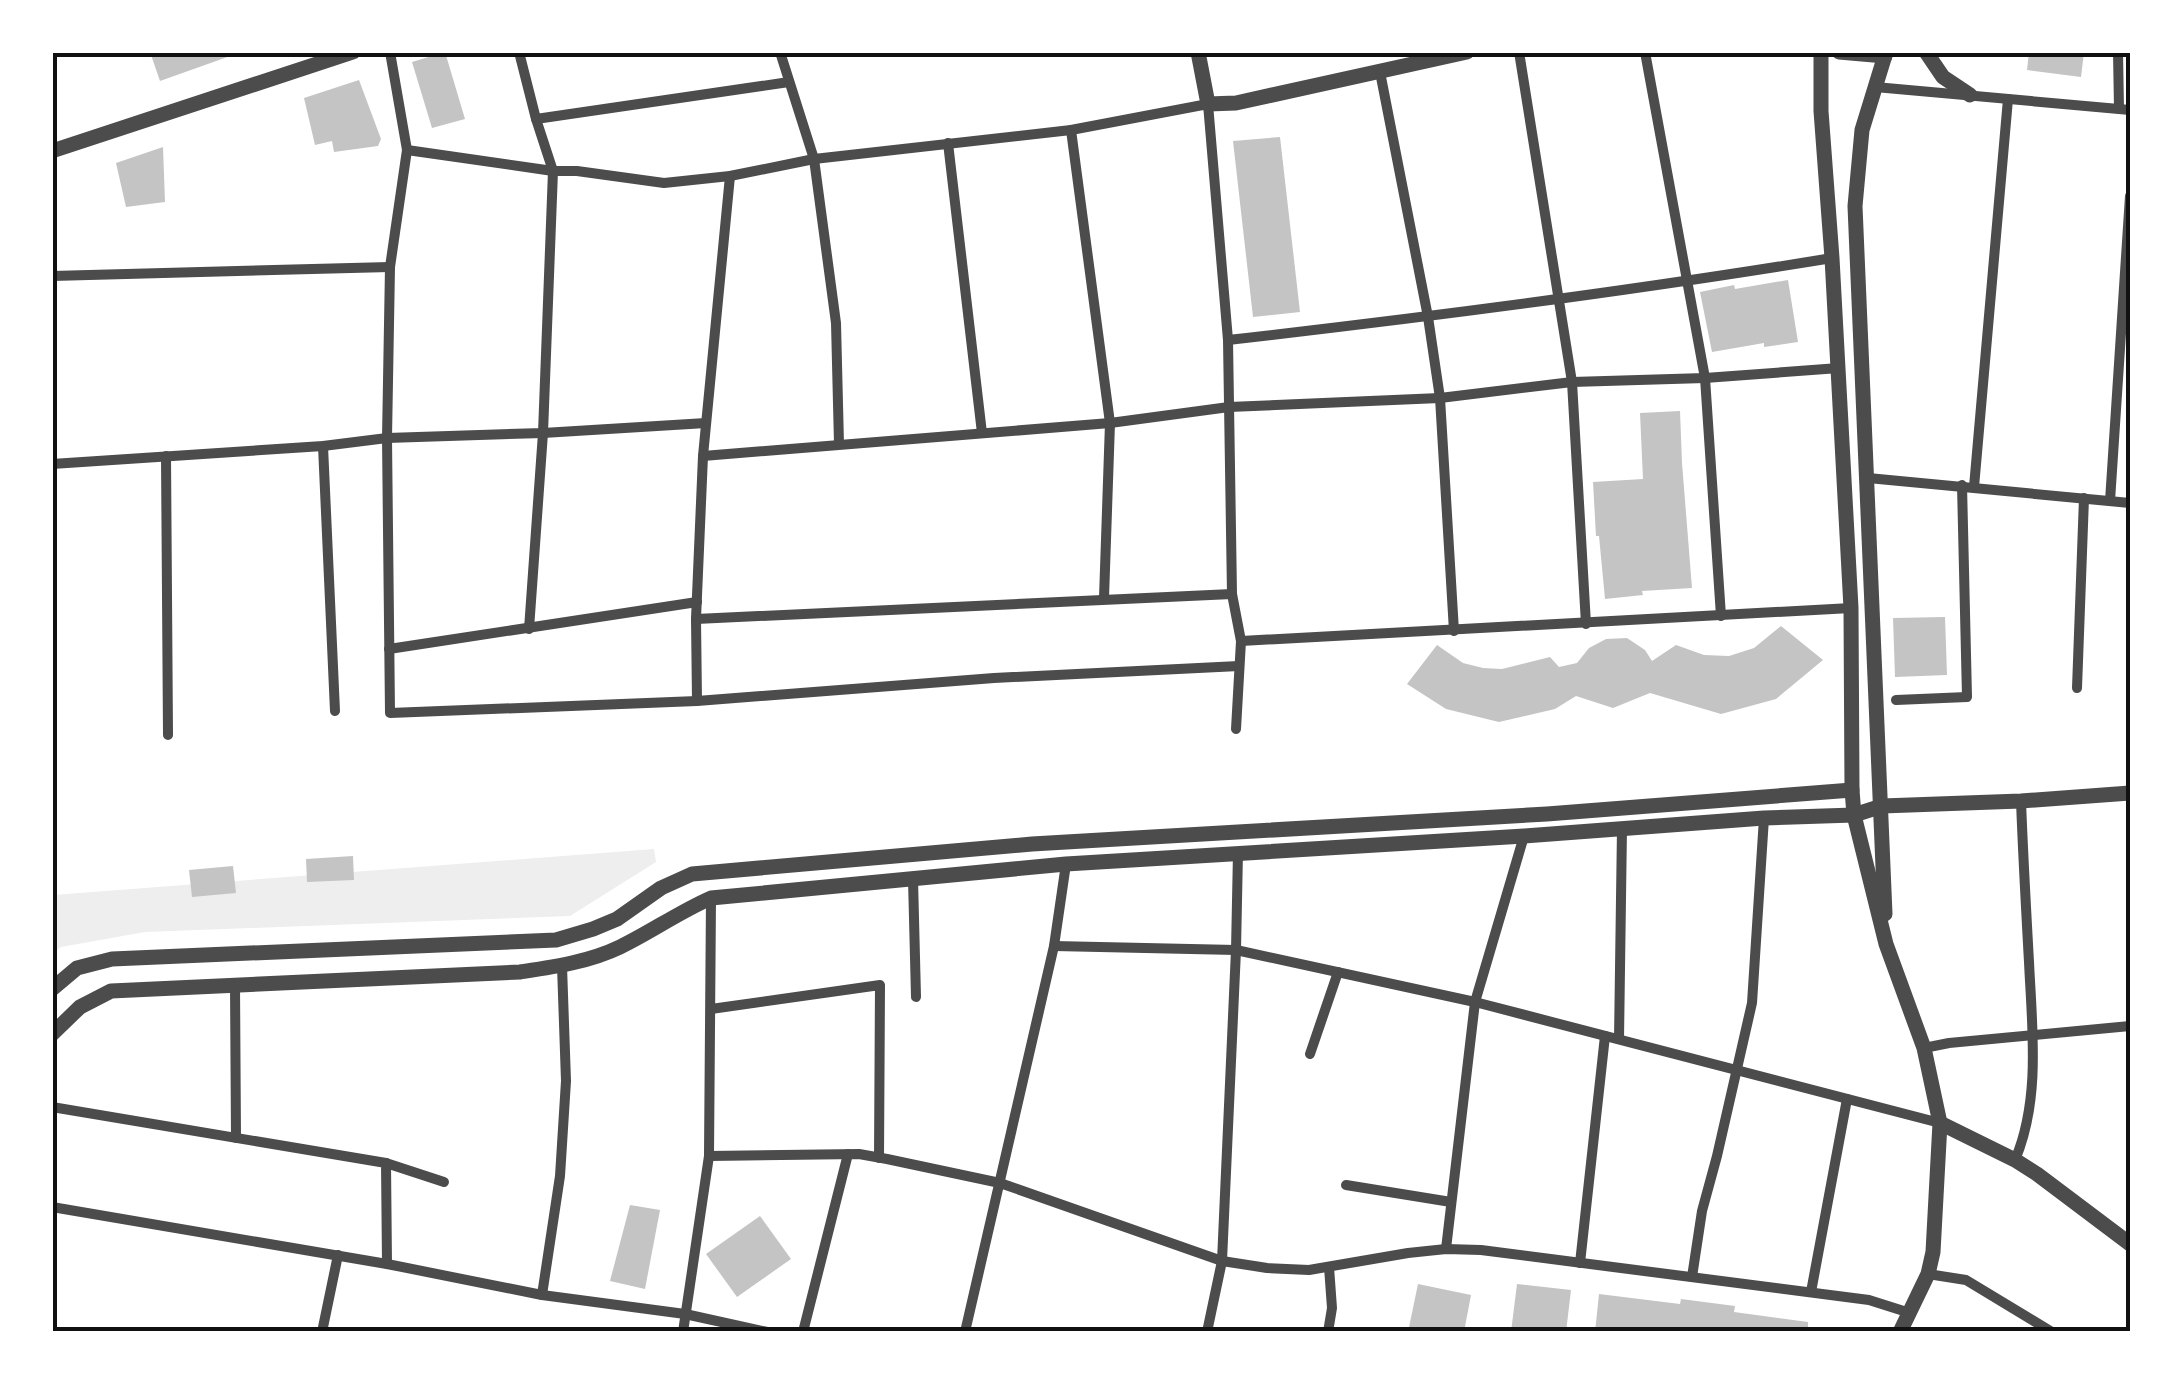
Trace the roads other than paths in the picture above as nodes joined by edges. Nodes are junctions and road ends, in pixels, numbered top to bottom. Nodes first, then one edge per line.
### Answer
1 (354, 52) edge
2 (390, 52) edge
3 (519, 52) edge
4 (780, 52) edge
5 (1198, 52) edge
6 (1467, 52) edge
7 (1520, 52) edge
8 (1645, 52) edge
9 (1821, 52) edge
10 (1839, 52) edge
11 (1926, 52) edge
12 (2118, 52) edge
13 (1886, 54) edge
14 (1380, 72) junction
15 (789, 82) junction
16 (1875, 87) junction
17 (1970, 96) junction
18 (2008, 99) junction
19 (1208, 104) junction
20 (2125, 110) edge
21 (536, 118) junction
22 (1070, 130) junction
23 (948, 143) junction
24 (407, 150) junction
25 (52, 151) edge
26 (814, 160) junction
27 (553, 172) junction
28 (730, 176) junction
29 (2130, 196) edge
30 (1832, 258) junction
31 (390, 268) junction
32 (52, 276) edge
33 (1688, 282) junction
34 (1560, 300) junction
35 (1428, 317) junction
36 (1228, 340) junction
37 (1839, 368) junction
38 (1705, 378) junction
39 (1572, 382) junction
40 (1440, 398) junction
41 (1229, 407) junction
42 (706, 423) junction
43 (1110, 423) junction
44 (543, 433) junction
45 (982, 433) junction
46 (387, 438) junction
47 (839, 444) junction
48 (323, 446) junction
49 (166, 456) junction
50 (703, 456) junction
51 (52, 464) edge
52 (1868, 478) junction
53 (1968, 486) junction
54 (2084, 498) junction
55 (2110, 501) junction
56 (2130, 503) edge
57 (1232, 594) junction
58 (1104, 598) junction
59 (698, 602) junction
60 (1851, 608) junction
61 (1721, 616) junction
62 (696, 619) junction
63 (1586, 624) junction
64 (530, 629) junction
65 (1454, 631) junction
66 (1241, 641) junction
67 (389, 649) junction
68 (1239, 666) junction
69 (2077, 688) dead end
70 (1896, 700) dead end
71 (697, 701) junction
72 (335, 711) dead end
73 (1236, 729) dead end
74 (168, 735) dead end
75 (1852, 790) junction
76 (2130, 793) edge
77 (2020, 801) junction
78 (1882, 806) junction
79 (1854, 814) junction
80 (1764, 818) junction
81 (1622, 828) junction
82 (1524, 836) junction
83 (1238, 852) junction
84 (1066, 864) junction
85 (913, 879) junction
86 (711, 898) junction
87 (1886, 944) junction
88 (1054, 946) junction
89 (1236, 950) junction
90 (562, 966) junction
91 (1338, 972) junction
92 (236, 985) junction
93 (52, 989) edge
94 (916, 997) dead end
95 (1475, 1002) junction
96 (711, 1009) junction
97 (2130, 1026) edge
98 (52, 1034) edge
99 (2032, 1035) junction
100 (1605, 1036) junction
101 (1620, 1040) junction
102 (1924, 1048) junction
103 (1310, 1054) dead end
104 (1735, 1070) junction
105 (1847, 1099) junction
106 (52, 1108) edge
107 (1940, 1123) junction
108 (236, 1138) junction
109 (848, 1154) junction
110 (708, 1156) junction
111 (879, 1158) junction
112 (2016, 1160) junction
113 (386, 1163) junction
114 (444, 1182) dead end
115 (1000, 1183) junction
116 (1346, 1185) dead end
117 (1451, 1202) junction
118 (52, 1207) edge
119 (2130, 1238) edge
120 (1446, 1249) junction
121 (338, 1255) junction
122 (1222, 1260) junction
123 (1580, 1263) junction
124 (387, 1264) junction
125 (1329, 1267) junction
126 (1928, 1274) junction
127 (1692, 1277) junction
128 (1810, 1292) junction
129 (542, 1295) junction
130 (1910, 1313) junction
131 (685, 1314) junction
132 (322, 1332) edge
133 (684, 1332) edge
134 (767, 1332) edge
135 (803, 1332) edge
136 (964, 1332) edge
137 (1207, 1332) edge
138 (1328, 1332) edge
139 (1900, 1332) edge
140 (2052, 1332) edge

1 - 25 street
2 - 24 street
3 - 21 street
4 - 15 street
5 - 19 street
6 - 14 street
7 - 34 street
8 - 33 street
9 - 30 street
10 - 13 street
11 - 17 street
12 - 20 street
13 - 16 street
14 - 19 street
14 - 35 street
15 - 21 street
15 - 26 street
16 - 17 street
16 - 52 street
17 - 18 street
18 - 20 street
18 - 53 street
19 - 22 street
19 - 36 street
21 - 27 street
22 - 23 street
22 - 43 street
23 - 26 street
23 - 45 street
24 - 27 street
24 - 31 street
26 - 28 street
26 - 47 street
27 - 28 street
27 - 44 street
28 - 42 street
29 - 55 street
30 - 33 street
30 - 37 street
31 - 32 street
31 - 46 street
33 - 34 street
33 - 38 street
34 - 35 street
34 - 39 street
35 - 36 street
35 - 40 street
36 - 41 street
37 - 38 street
37 - 60 street
38 - 39 street
38 - 61 street
39 - 40 street
39 - 63 street
40 - 41 street
40 - 65 street
41 - 43 street
41 - 57 street
42 - 44 street
42 - 50 street
43 - 45 street
43 - 58 street
44 - 46 street
44 - 64 street
45 - 47 street
46 - 48 street
46 - 67 street
47 - 50 street
48 - 49 street
48 - 72 street
49 - 51 street
49 - 74 street
50 - 59 street
52 - 53 street
52 - 78 street
53 - 54 street
53 - 70 street
54 - 55 street
54 - 69 street
55 - 56 street
57 - 58 street
57 - 66 street
58 - 62 street
59 - 62 street
59 - 64 street
60 - 61 street
60 - 75 street
61 - 63 street
62 - 71 street
63 - 65 street
64 - 67 street
65 - 66 street
66 - 68 street
67 - 71 street
68 - 71 street
68 - 73 street
75 - 78 street
75 - 79 street
75 - 93 street
76 - 77 street
77 - 78 street
77 - 99 street
78 - 79 street
78 - 87 street
79 - 80 street
79 - 87 street
80 - 81 street
80 - 104 street
81 - 82 street
81 - 101 street
82 - 83 street
82 - 95 street
83 - 84 street
83 - 89 street
84 - 85 street
84 - 88 street
85 - 86 street
85 - 94 street
86 - 90 street
86 - 96 street
87 - 102 street
88 - 89 street
88 - 115 street
89 - 91 street
89 - 122 street
90 - 92 street
90 - 129 street
91 - 95 street
91 - 103 street
92 - 98 street
92 - 108 street
95 - 100 street
95 - 117 street
96 - 110 street
96 - 111 street
97 - 99 street
99 - 102 street
99 - 112 street
100 - 101 street
100 - 123 street
101 - 104 street
102 - 107 street
104 - 105 street
104 - 127 street
105 - 107 street
105 - 128 street
106 - 108 street
107 - 112 street
107 - 126 street
108 - 113 street
109 - 110 street
109 - 111 street
109 - 135 street
110 - 131 street
111 - 115 street
112 - 119 street
113 - 114 street
113 - 124 street
115 - 122 street
115 - 136 street
116 - 117 street
117 - 120 street
118 - 121 street
120 - 123 street
120 - 125 street
121 - 124 street
121 - 132 street
122 - 125 street
122 - 137 street
123 - 127 street
124 - 129 street
125 - 138 street
126 - 130 street
126 - 140 street
127 - 128 street
128 - 130 street
129 - 131 street
130 - 139 street
131 - 133 street
131 - 134 street

